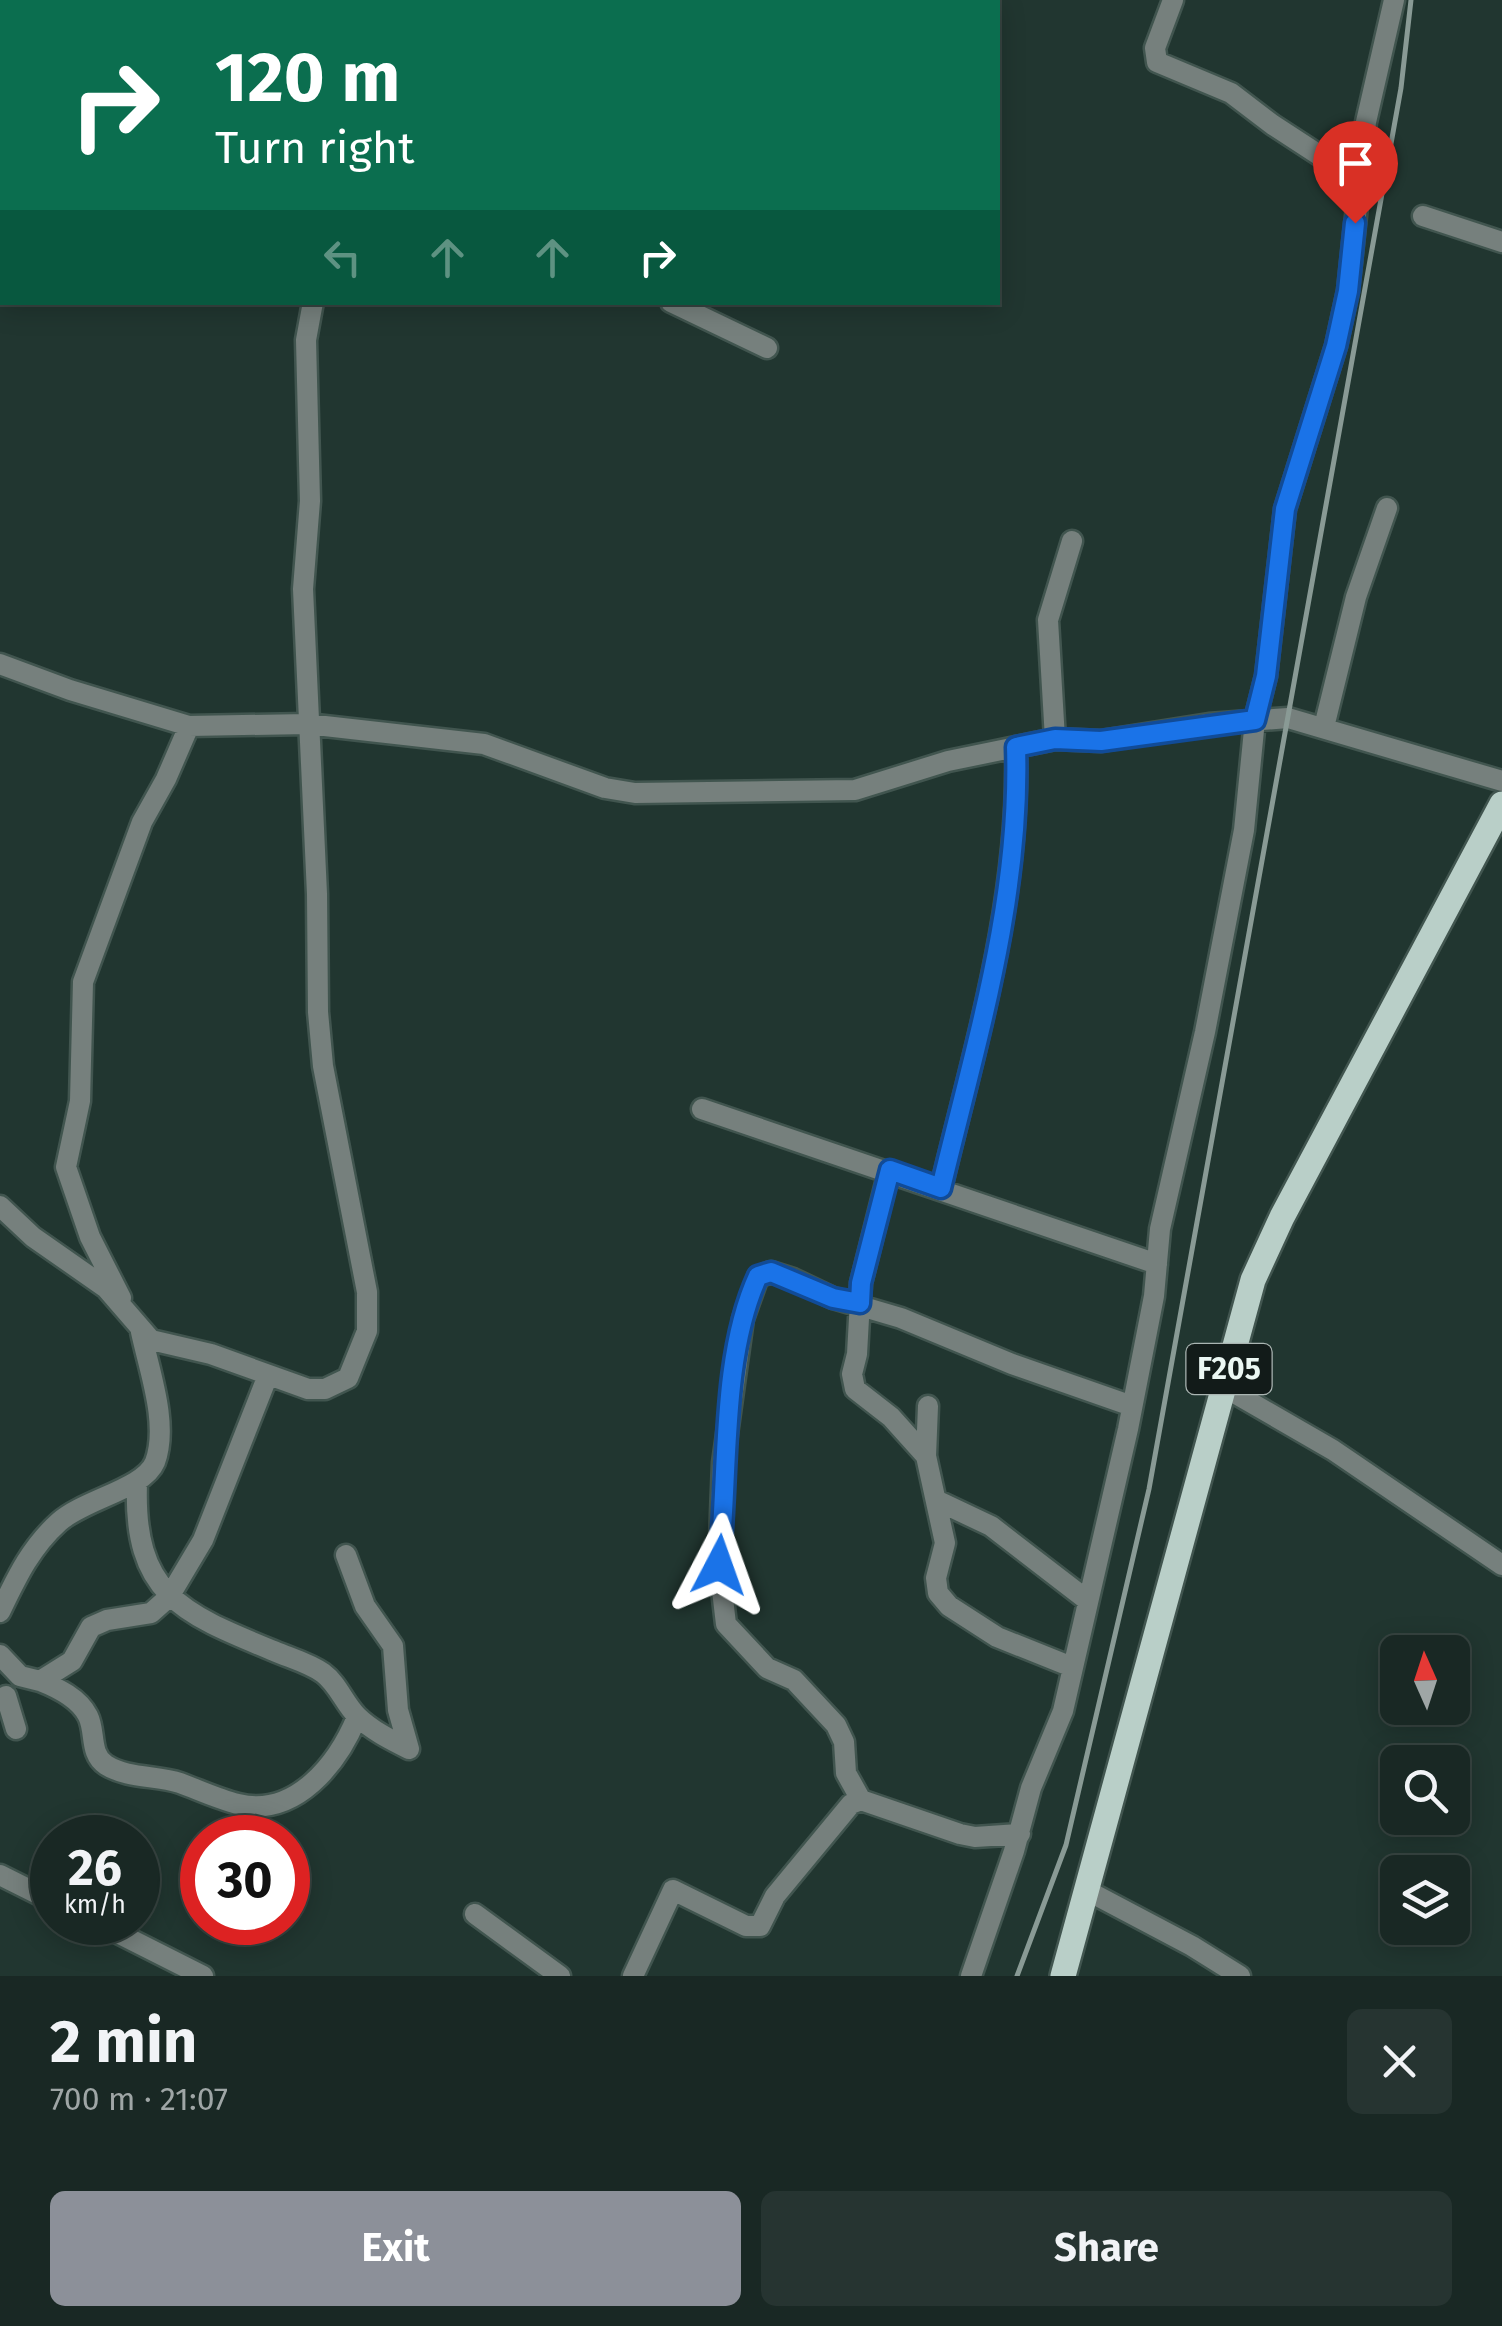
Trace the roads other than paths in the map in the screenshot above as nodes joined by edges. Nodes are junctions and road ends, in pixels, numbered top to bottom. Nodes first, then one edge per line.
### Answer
1 (1172, 0) edge
2 (1394, 0) edge
3 (1360, 180) junction
4 (1423, 216) dead end
5 (1502, 242) edge
6 (312, 305) edge
7 (677, 305) edge
8 (767, 348) dead end
9 (1387, 508) dead end
10 (1072, 541) dead end
11 (0, 664) edge
12 (1255, 720) junction
13 (306, 724) junction
14 (189, 726) junction
15 (1324, 727) junction
16 (1055, 739) junction
17 (1016, 747) junction
18 (1502, 781) edge
19 (1502, 804) edge
20 (702, 1109) dead end
21 (890, 1170) junction
22 (941, 1188) junction
23 (0, 1206) edge
24 (1157, 1264) junction
25 (860, 1303) junction
26 (127, 1310) junction
27 (142, 1332) junction
28 (268, 1375) junction
29 (1224, 1387) junction
30 (928, 1406) dead end
31 (1132, 1406) junction
32 (926, 1456) junction
33 (137, 1483) junction
34 (936, 1500) junction
35 (346, 1555) dead end
36 (1502, 1565) edge
37 (169, 1597) junction
38 (1086, 1600) junction
39 (0, 1612) edge
40 (0, 1655) edge
41 (1072, 1666) junction
42 (30, 1679) junction
43 (3, 1699) edge
44 (358, 1717) junction
45 (16, 1729) dead end
46 (861, 1800) junction
47 (1020, 1834) junction
48 (0, 1875) edge
49 (30, 1890) edge
50 (1086, 1890) junction
51 (475, 1914) dead end
52 (142, 1945) edge
53 (203, 1976) edge
54 (560, 1976) edge
55 (633, 1976) edge
56 (970, 1976) edge
57 (1063, 1976) edge
58 (1240, 1976) edge

1 - 3 street
2 - 3 street
3 - 12 street
4 - 5 street
6 - 13 street
7 - 8 street
9 - 15 street
10 - 16 street
11 - 14 street
12 - 15 street
12 - 16 street
12 - 24 street
13 - 14 street
13 - 17 street
13 - 28 street
14 - 26 street
15 - 18 street
16 - 17 street
17 - 22 street
19 - 29 main road, F205
20 - 21 street
21 - 22 street
21 - 25 street
22 - 24 street
23 - 26 street
24 - 31 street
25 - 31 street
25 - 32 street
25 - 46 street
26 - 27 street
27 - 28 street
27 - 33 street
28 - 37 street
29 - 36 street
29 - 50 main road, F205
30 - 32 street
31 - 38 street
32 - 34 street
33 - 37 street
33 - 39 street
34 - 38 street
34 - 41 street
35 - 44 street
37 - 42 street
37 - 44 street
38 - 41 street
40 - 42 street
41 - 47 street
42 - 43 street
42 - 44 street
43 - 45 street
46 - 47 street
46 - 55 street
47 - 56 street
48 - 49 street
50 - 57 main road, F205
50 - 58 street
51 - 54 street
52 - 53 street

